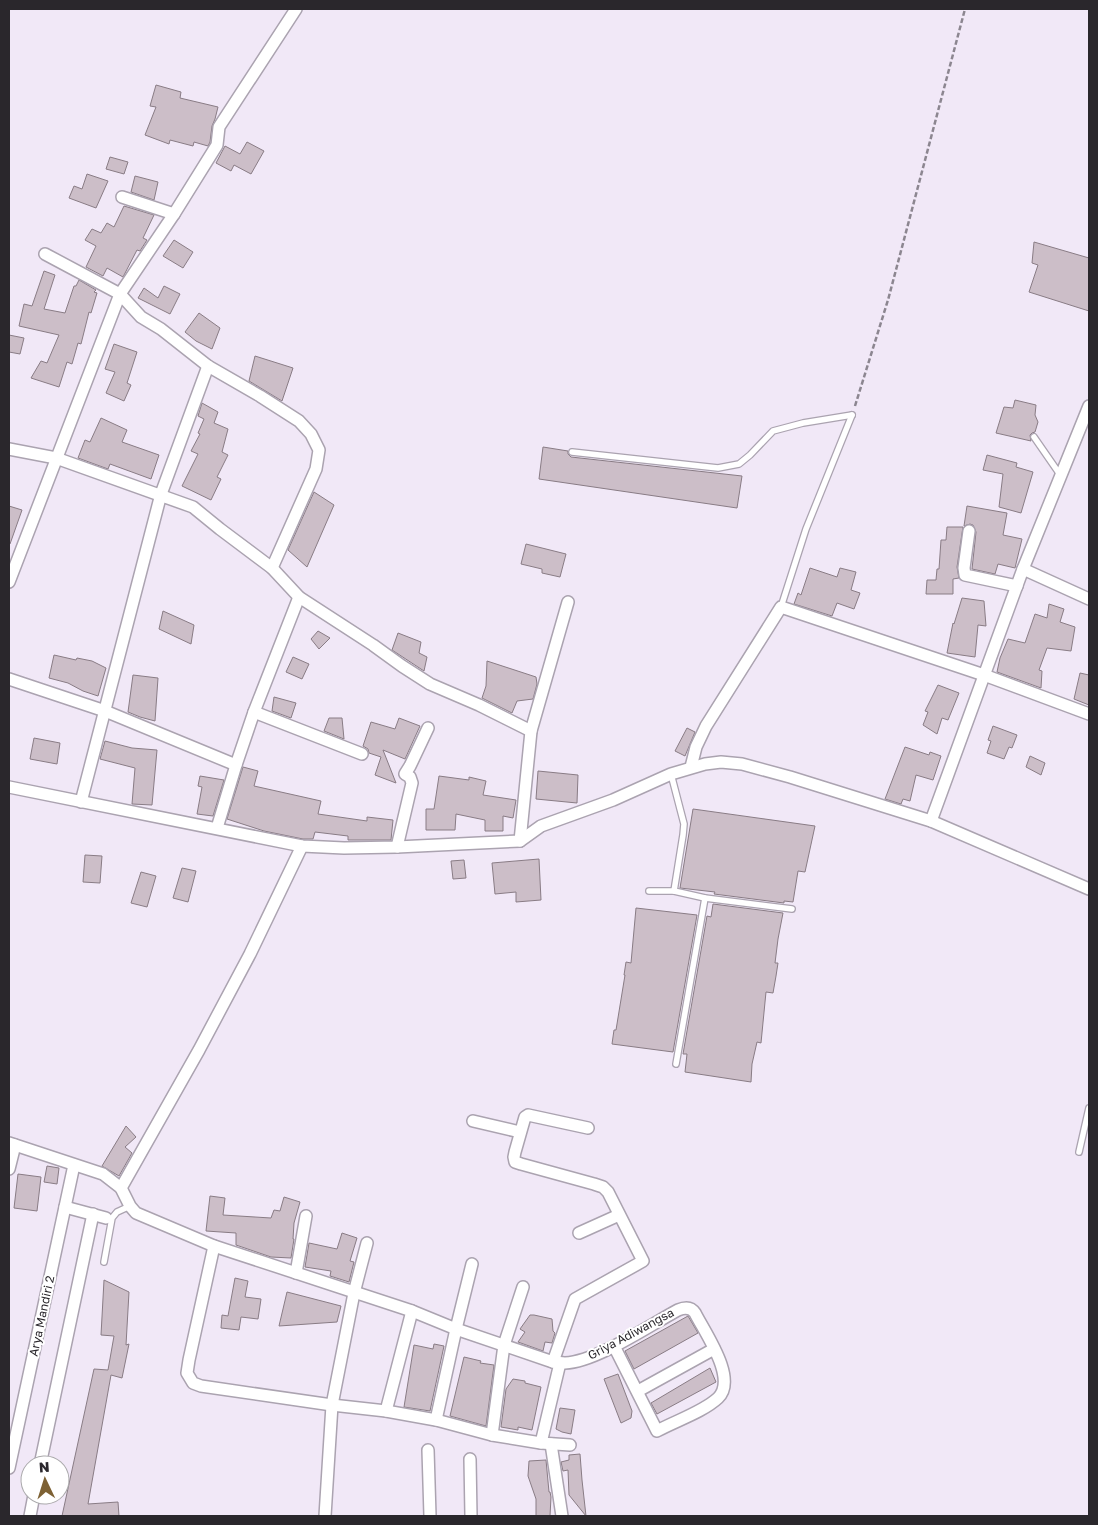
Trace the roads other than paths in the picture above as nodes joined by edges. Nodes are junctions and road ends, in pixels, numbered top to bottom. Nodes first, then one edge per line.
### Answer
1 (296, 9) edge
2 (122, 197) dead end
3 (174, 214) junction
4 (46, 254) dead end
5 (120, 294) junction
6 (208, 366) junction
7 (1089, 410) edge
8 (1034, 437) dead end
9 (9, 449) edge
10 (572, 452) dead end
11 (56, 458) junction
12 (1061, 476) junction
13 (161, 494) junction
14 (969, 531) dead end
15 (272, 568) junction
16 (1023, 569) junction
17 (9, 582) edge
18 (1017, 586) junction
19 (299, 597) junction
20 (1089, 600) edge
21 (568, 602) dead end
22 (781, 607) junction
23 (984, 675) junction
24 (9, 679) edge
25 (105, 711) junction
26 (254, 712) junction
27 (1089, 714) edge
28 (428, 728) dead end
29 (531, 731) junction
30 (362, 754) dead end
31 (236, 765) junction
32 (691, 767) junction
33 (671, 774) junction
34 (9, 787) edge
35 (81, 802) junction
36 (931, 821) junction
37 (217, 828) junction
38 (520, 840) junction
39 (302, 846) junction
40 (397, 847) junction
41 (1089, 889) edge
42 (649, 891) dead end
43 (674, 891) junction
44 (705, 898) junction
45 (792, 908) dead end
46 (676, 1064) dead end
47 (1089, 1108) edge
48 (473, 1121) dead end
49 (588, 1128) dead end
50 (520, 1132) junction
51 (12, 1144) edge
52 (1079, 1152) dead end
53 (74, 1164) junction
54 (9, 1169) edge
55 (121, 1188) junction
56 (130, 1206) junction
57 (65, 1207) junction
58 (93, 1214) junction
59 (619, 1215) junction
60 (306, 1216) dead end
61 (106, 1218) dead end
62 (579, 1233) dead end
63 (367, 1242) dead end
64 (214, 1246) junction
65 (104, 1262) dead end
66 (472, 1264) dead end
67 (296, 1273) junction
68 (523, 1287) dead end
69 (354, 1292) junction
70 (412, 1311) junction
71 (456, 1329) junction
72 (504, 1345) junction
73 (614, 1346) junction
74 (714, 1349) junction
75 (557, 1362) junction
76 (638, 1391) junction
77 (332, 1405) junction
78 (386, 1410) junction
79 (436, 1420) junction
80 (492, 1435) junction
81 (546, 1444) junction
82 (570, 1445) dead end
83 (428, 1450) dead end
84 (42, 1455) edge
85 (470, 1459) dead end
86 (9, 1468) edge
87 (326, 1516) edge
88 (430, 1516) edge
89 (471, 1516) edge
90 (562, 1516) edge

1 - 3 street
2 - 3 street
3 - 5 street
4 - 5 street
5 - 6 street
5 - 11 street
6 - 13 street
6 - 15 street
7 - 12 street
8 - 12 lane
9 - 11 street
10 - 22 lane
11 - 13 street
11 - 17 street
12 - 16 street
13 - 15 street
13 - 25 street
14 - 18 street
15 - 19 street
16 - 18 street
16 - 20 street
18 - 23 street
19 - 26 street
19 - 29 street
21 - 29 street
22 - 23 street
22 - 32 street
23 - 27 street
23 - 36 street
24 - 25 street
25 - 31 street
25 - 35 street
26 - 30 street
26 - 31 street
28 - 40 street
29 - 38 street
31 - 37 street
32 - 33 street
32 - 36 street
33 - 38 street
33 - 43 lane
34 - 35 street
35 - 37 street
36 - 41 street
37 - 39 street
38 - 40 street
39 - 40 street
39 - 55 street
42 - 43 lane
43 - 44 lane
44 - 45 lane
44 - 46 lane
47 - 52 lane
48 - 50 street
49 - 50 street
50 - 59 street
51 - 53 street
51 - 54 street
53 - 55 street
53 - 57 street, Arya Mandiri 2
55 - 56 street
56 - 64 street, Griya Adiwangsa
56 - 65 lane
57 - 58 street
57 - 86 street, Arya Mandiri 2
58 - 61 street
58 - 84 street
59 - 62 street
59 - 75 street
60 - 67 street
63 - 69 street
64 - 67 street, Griya Adiwangsa
64 - 77 street
66 - 71 street
67 - 69 street, Griya Adiwangsa
68 - 72 street
69 - 70 street, Griya Adiwangsa
69 - 77 street
70 - 71 street, Griya Adiwangsa
70 - 78 street
71 - 72 street, Griya Adiwangsa
71 - 79 street
72 - 75 street, Griya Adiwangsa
72 - 80 street
73 - 74 street, Griya Adiwangsa
73 - 75 street, Griya Adiwangsa
73 - 76 street
74 - 76 street
74 - 76 street, Griya Adiwangsa
75 - 81 street
77 - 78 street
77 - 87 street
78 - 79 street
79 - 80 street
80 - 81 street
81 - 82 street
81 - 90 street
83 - 88 street
85 - 89 street

